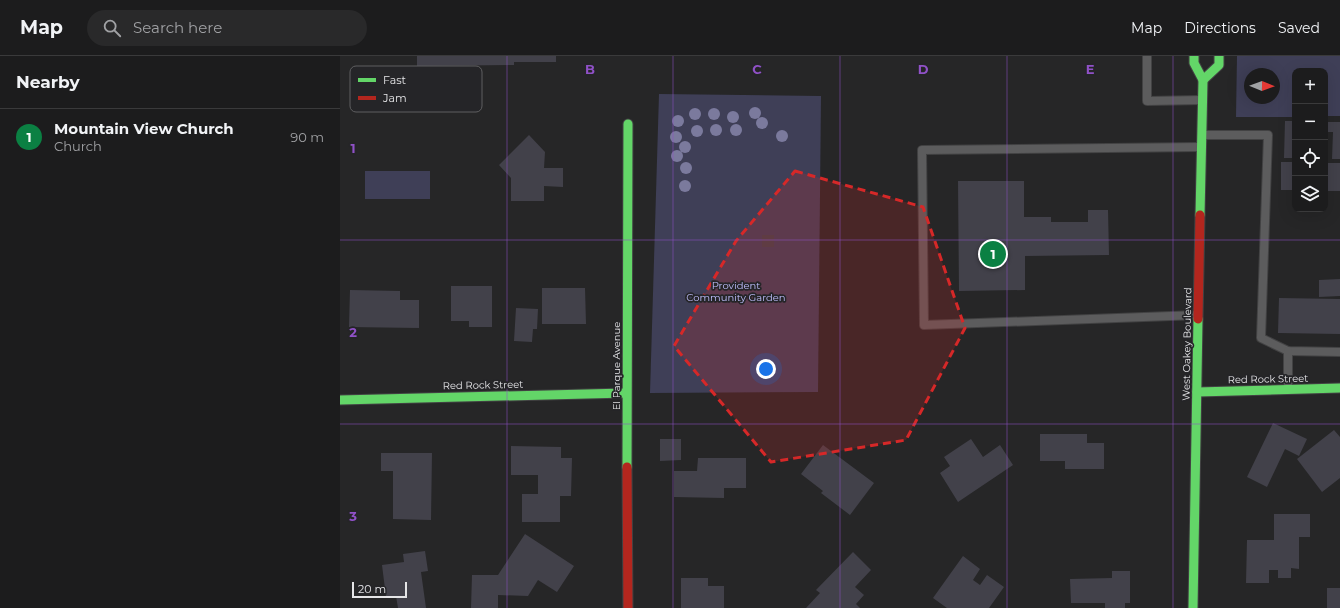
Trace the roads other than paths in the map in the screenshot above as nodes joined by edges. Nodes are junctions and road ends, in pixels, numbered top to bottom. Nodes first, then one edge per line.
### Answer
1 (1148, 56) edge
2 (1194, 56) edge
3 (1219, 56) edge
4 (1203, 80) junction
5 (1203, 100) junction
6 (628, 124) dead end
7 (1202, 135) junction
8 (1202, 147) junction
9 (1199, 315) junction
10 (1288, 351) junction
11 (1340, 352) edge
12 (1340, 388) edge
13 (1288, 389) junction
14 (1197, 392) junction
15 (626, 393) junction
16 (340, 400) edge
17 (628, 608) edge
18 (1193, 608) edge

1 - 5 lane
2 - 4 street, West Oakey Boulevard
3 - 4 street
4 - 5 street, West Oakey Boulevard
5 - 7 street, West Oakey Boulevard
6 - 15 street, El Parque Avenue
7 - 8 street, West Oakey Boulevard
7 - 10 lane
8 - 9 street, West Oakey Boulevard
8 - 9 lane
9 - 14 street, West Oakey Boulevard
10 - 11 lane
10 - 13 lane
12 - 13 street, Red Rock Street
13 - 14 street, Red Rock Street
14 - 18 street, West Oakey Boulevard
15 - 16 street, Red Rock Street
15 - 17 street, El Parque Avenue

